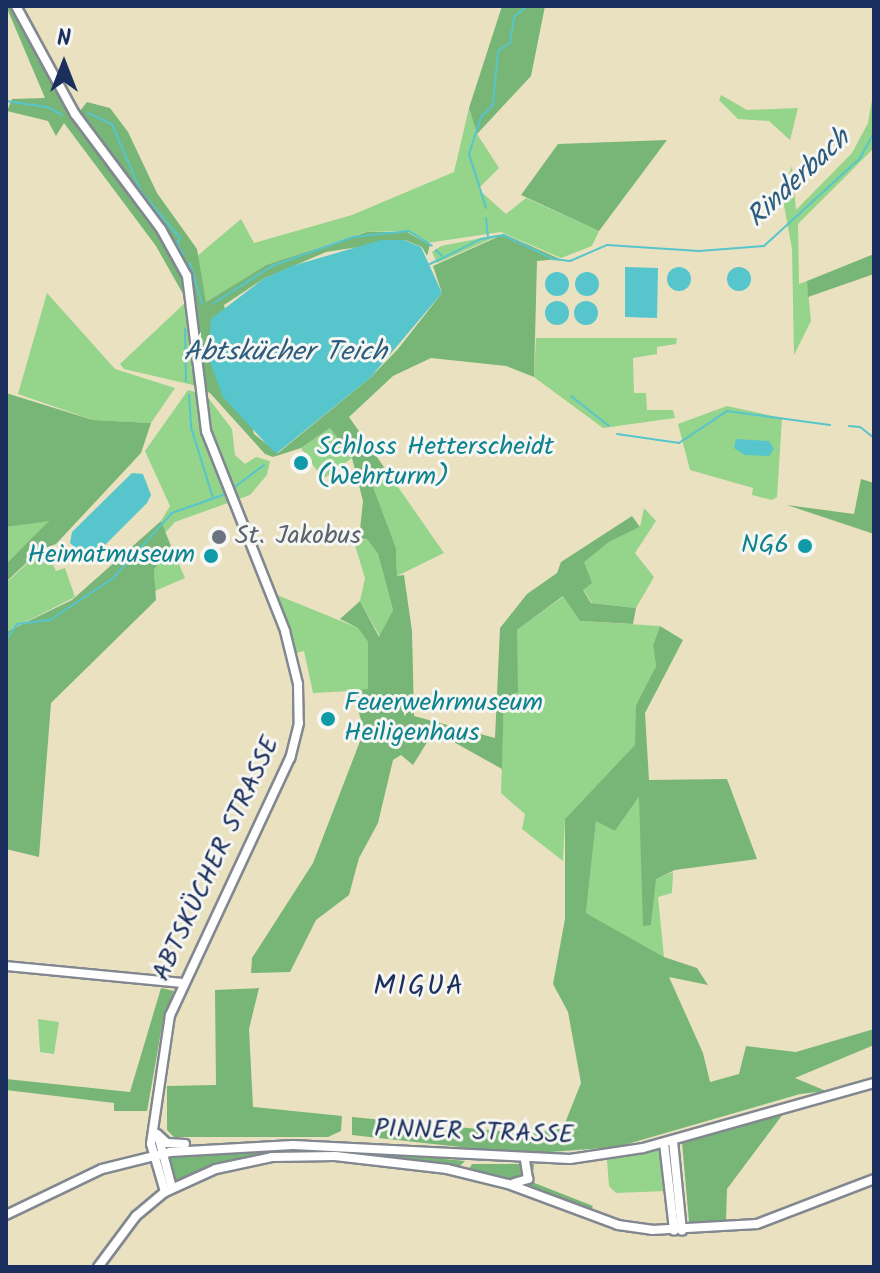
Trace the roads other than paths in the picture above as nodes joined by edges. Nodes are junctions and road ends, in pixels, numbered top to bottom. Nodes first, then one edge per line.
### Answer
1 (16, 6) edge
2 (6, 966) edge
3 (181, 983) junction
4 (874, 1083) edge
5 (156, 1129) junction
6 (668, 1142) junction
7 (257, 1144) junction
8 (156, 1154) junction
9 (471, 1157) junction
10 (525, 1160) junction
11 (461, 1171) junction
12 (874, 1179) edge
13 (508, 1184) junction
14 (168, 1190) junction
15 (6, 1215) edge
16 (678, 1230) junction
17 (98, 1267) edge

1 - 3 street, ABTSKÜCHER STRASSE
2 - 3 street
3 - 5 street, ABTSKÜCHER STRASSE
4 - 6 street, PINNER STRASSE
5 - 7 street
5 - 8 street, ABTSKÜCHER STRASSE
6 - 10 street, PINNER STRASSE
6 - 16 street
7 - 8 street, PINNER STRASSE
7 - 9 street, PINNER STRASSE
8 - 14 street, ABTSKÜCHER STRASSE
8 - 15 street, PINNER STRASSE
9 - 10 street, PINNER STRASSE
9 - 11 street
10 - 13 street
11 - 13 street
11 - 14 street
12 - 16 street
13 - 16 street
14 - 17 street

